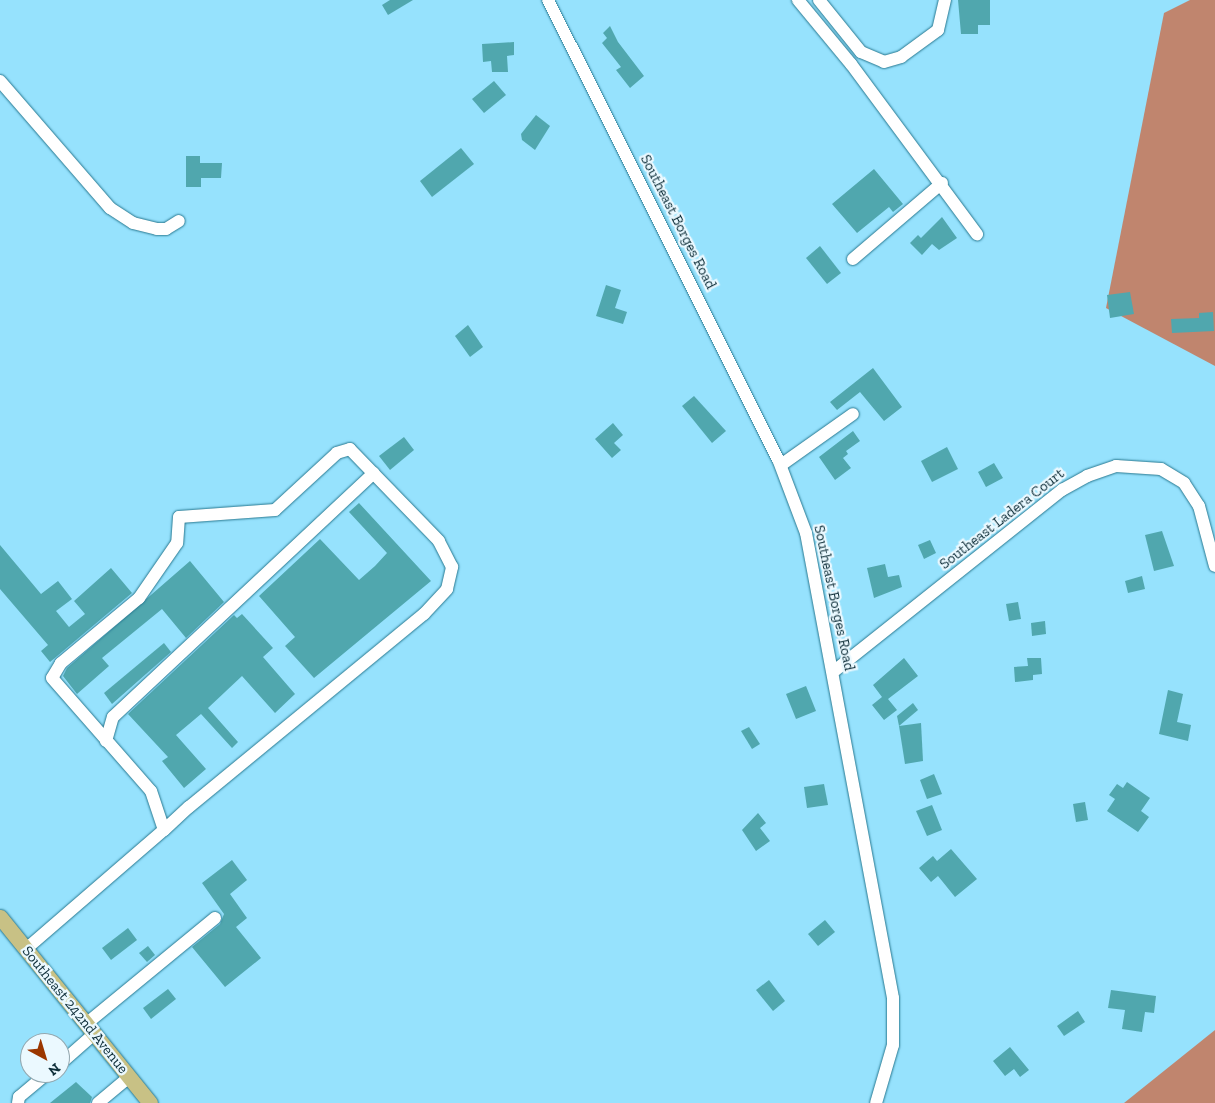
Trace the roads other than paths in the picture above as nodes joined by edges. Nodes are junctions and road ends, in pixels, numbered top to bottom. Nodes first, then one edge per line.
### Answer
1 (548, 0) edge
2 (798, 0) edge
3 (945, 0) edge
4 (822, 1) edge
5 (0, 81) edge
6 (942, 183) junction
7 (180, 221) dead end
8 (977, 234) dead end
9 (853, 259) dead end
10 (853, 414) dead end
11 (781, 466) junction
12 (374, 474) junction
13 (1215, 566) edge
14 (834, 672) junction
15 (106, 741) junction
16 (164, 830) junction
17 (0, 917) edge
18 (215, 918) dead end
19 (26, 949) junction
20 (90, 1029) junction
21 (70, 1052) edge
22 (129, 1077) junction
23 (36, 1083) edge
24 (18, 1103) edge
25 (98, 1103) edge
26 (150, 1103) edge
27 (876, 1103) edge

1 - 11 street, Southeast Borges Road
2 - 6 street
3 - 4 street
5 - 7 street
6 - 8 street
6 - 9 street
10 - 11 street
11 - 14 street, Southeast Borges Road
12 - 15 street
12 - 15 street
12 - 16 street
13 - 14 street, Southeast Ladera Court
14 - 27 street, Southeast Borges Road
15 - 16 street
16 - 19 street
17 - 19 main road, Southeast 242nd Avenue
18 - 20 street
19 - 20 main road, Southeast 242nd Avenue
20 - 21 street
20 - 22 main road, Southeast 242nd Avenue
22 - 25 street
22 - 26 main road, Southeast 242nd Avenue
23 - 24 street

